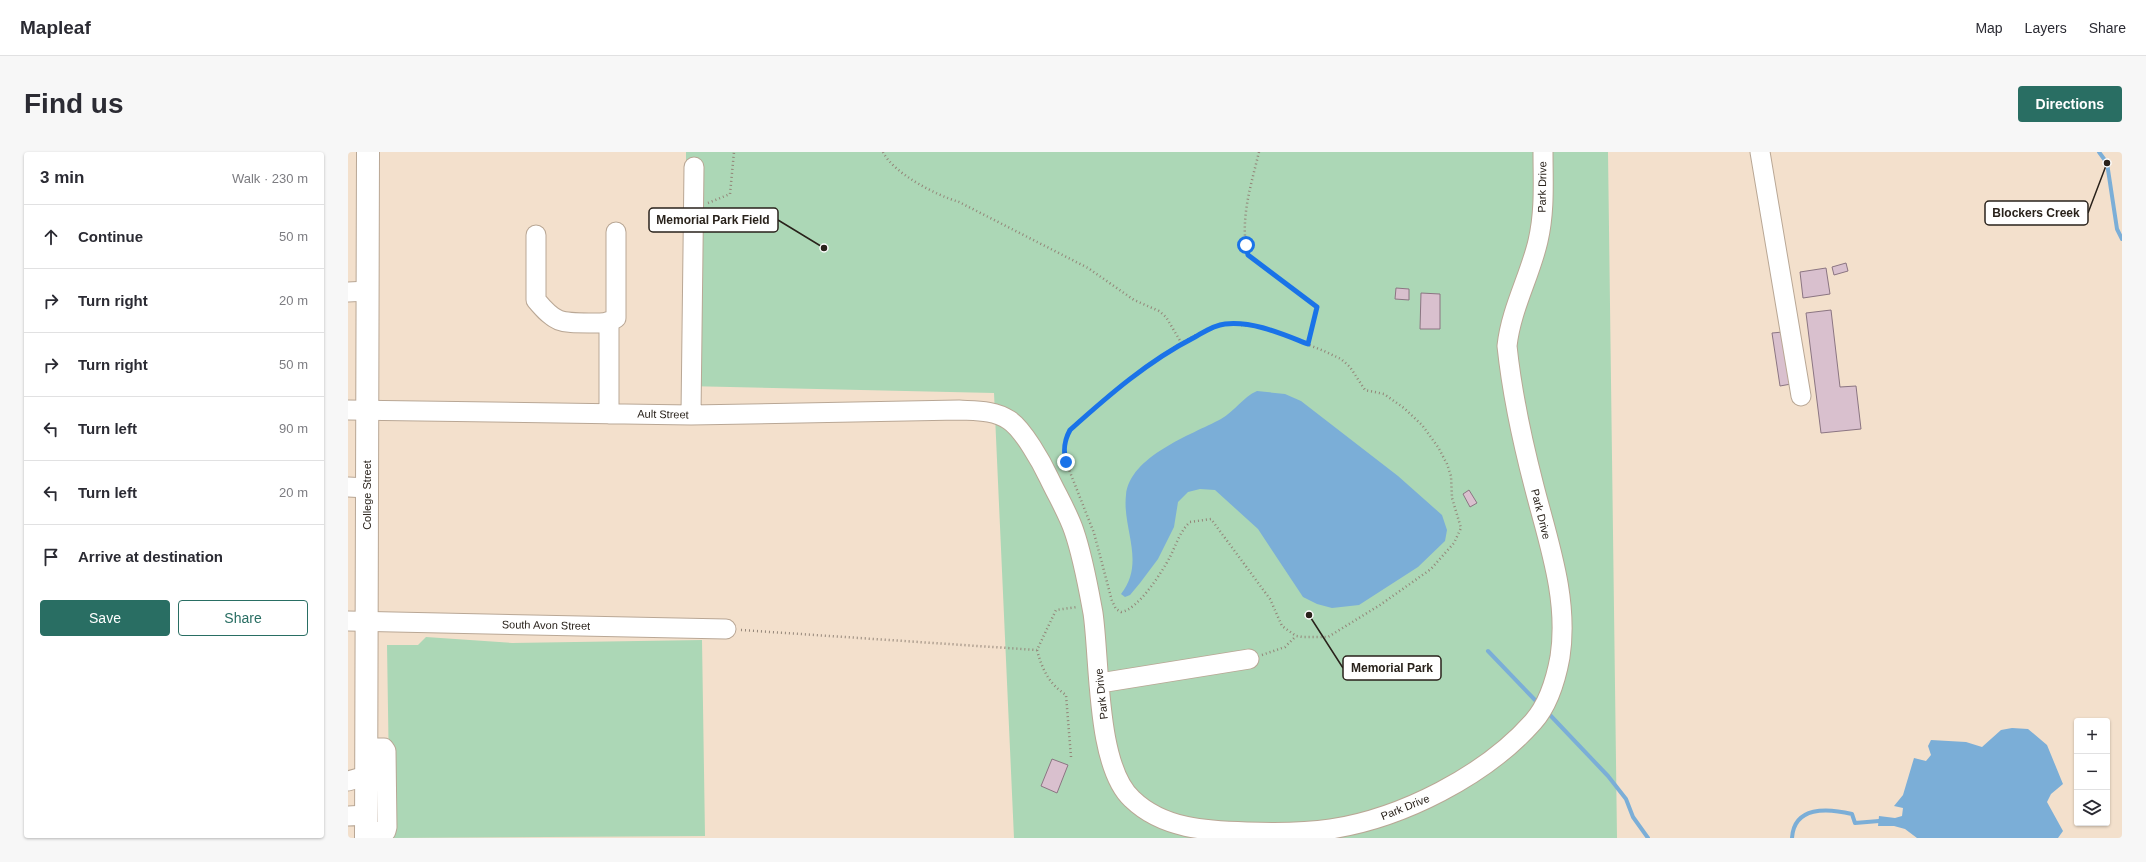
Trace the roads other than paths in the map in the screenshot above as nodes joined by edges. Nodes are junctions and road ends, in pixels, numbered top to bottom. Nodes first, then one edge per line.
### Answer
1 (368, 152) edge
2 (1543, 152) edge
3 (1760, 152) edge
4 (694, 167) dead end
5 (616, 232) dead end
6 (536, 235) dead end
7 (358, 291) edge
8 (609, 322) junction
9 (1801, 396) dead end
10 (358, 410) edge
11 (959, 410) joint
12 (609, 414) junction
13 (691, 415) junction
14 (357, 488) edge
15 (357, 621) edge
16 (726, 629) road end
17 (1248, 659) road end
18 (1100, 683) junction
19 (367, 748) junction
20 (357, 779) edge
21 (362, 825) edge

1 - 7 main road, College Street
2 - 18 street, Park Drive
3 - 9 street
4 - 13 street
5 - 8 street
6 - 8 street
7 - 10 main road, College Street
8 - 12 street
10 - 12 street, Ault Street
10 - 14 main road, College Street
11 - 13 street, Ault Street
11 - 18 street, Park Drive
12 - 13 street, Ault Street
14 - 15 main road, College Street
15 - 16 street, South Avon Street
15 - 19 main road, College Street
17 - 18 street
19 - 20 main road, College Street
19 - 21 street
20 - 21 main road, College Street

